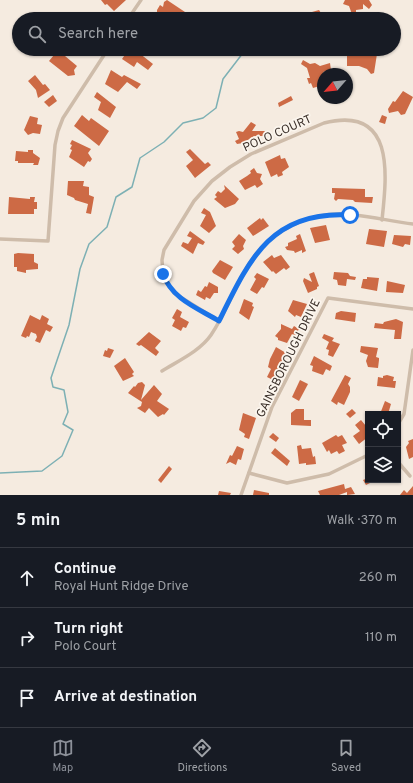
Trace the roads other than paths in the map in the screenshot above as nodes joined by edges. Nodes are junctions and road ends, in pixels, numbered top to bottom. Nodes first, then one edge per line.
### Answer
1 (140, 0) edge
2 (132, 12) edge
3 (103, 56) edge
4 (382, 220) junction
5 (413, 224) edge
6 (0, 239) edge
7 (413, 309) edge
8 (219, 321) junction
9 (413, 350) edge
10 (162, 371) dead end
11 (401, 419) edge
12 (365, 456) edge
13 (401, 466) edge
14 (249, 473) junction
15 (410, 476) dead end
16 (241, 495) edge

1 - 2 street
3 - 6 street
4 - 5 street
4 - 8 street
4 - 8 street, POLO COURT
7 - 14 street, GAINSBOROUGH DRIVE
8 - 10 street
9 - 11 street
12 - 14 street
13 - 15 street
14 - 16 street, GAINSBOROUGH DRIVE

